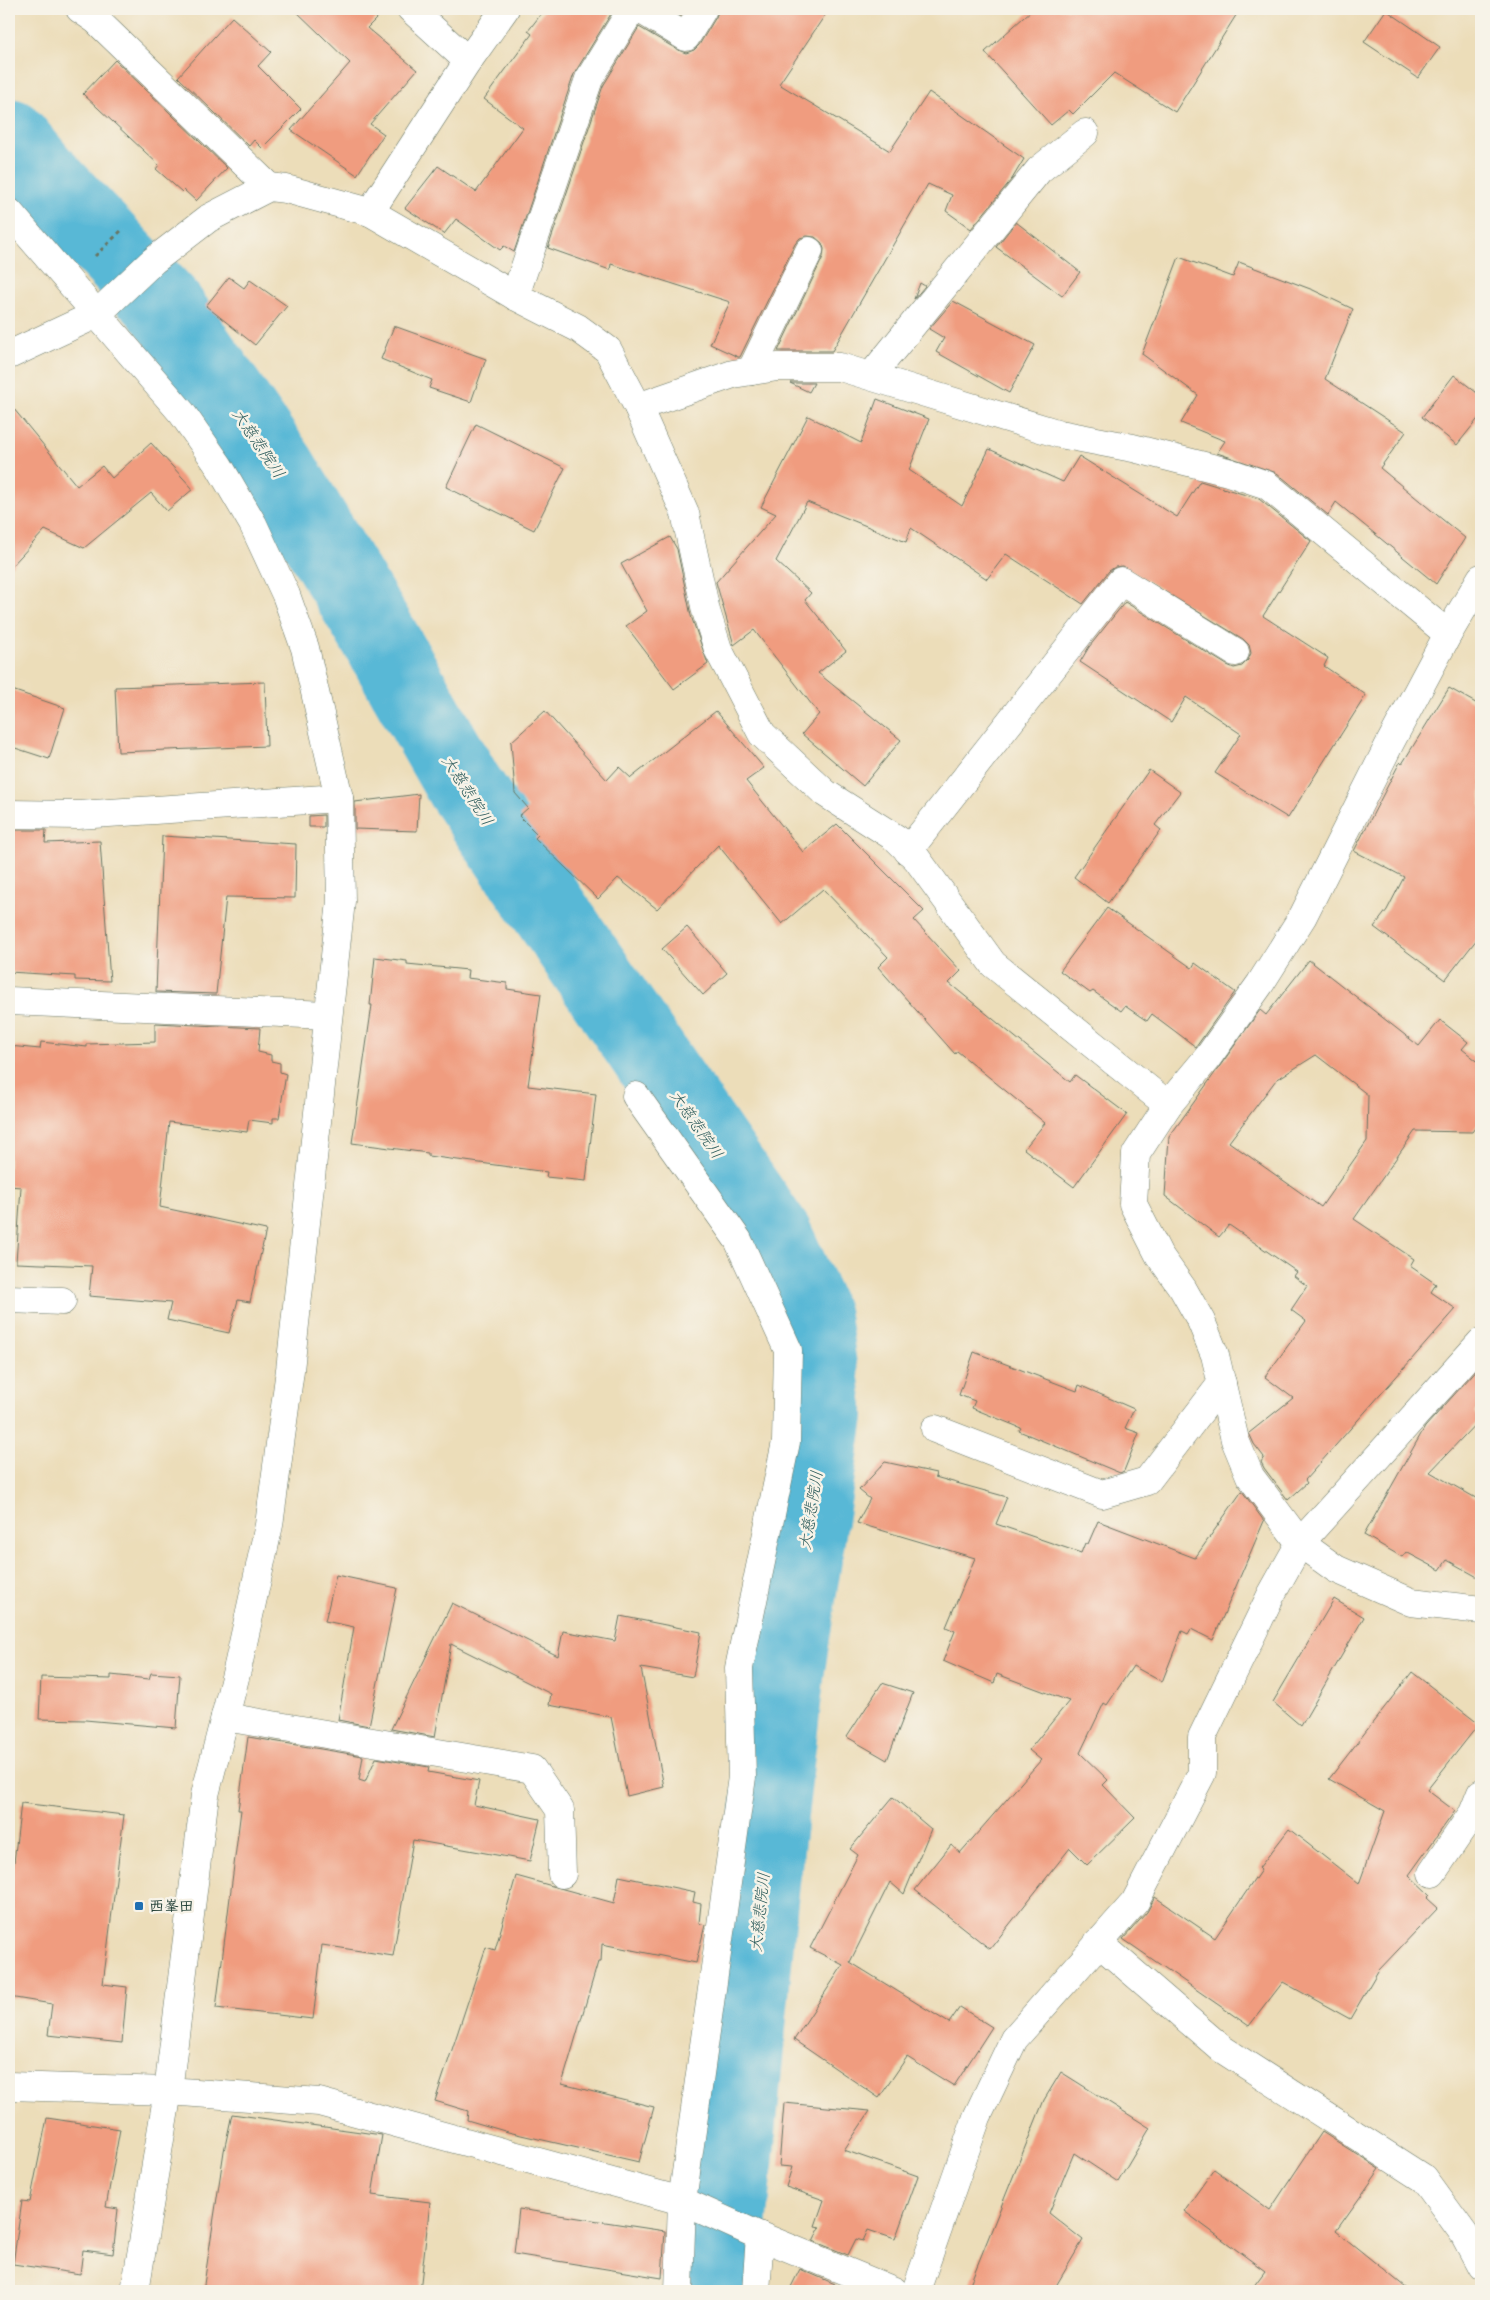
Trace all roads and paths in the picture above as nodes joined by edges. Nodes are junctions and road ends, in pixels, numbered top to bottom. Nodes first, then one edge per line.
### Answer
1 (80, 9) edge
2 (411, 9) edge
3 (505, 9) edge
4 (632, 9) edge
5 (640, 9) edge
6 (703, 9) edge
7 (468, 61) junction
8 (1085, 133) dead end
9 (269, 187) junction
10 (9, 212) edge
11 (370, 212) junction
12 (809, 251) dead end
13 (515, 296) junction
14 (97, 314) junction
15 (9, 356) edge
16 (751, 371) junction
17 (871, 376) junction
18 (638, 407) junction
19 (1481, 578) edge
20 (1448, 634) junction
21 (1235, 652) dead end
22 (339, 798) junction
23 (9, 814) edge
24 (908, 851) junction
25 (9, 1001) edge
26 (327, 1014) junction
27 (636, 1096) dead end
28 (1168, 1105) junction
29 (9, 1299) edge
30 (62, 1301) dead end
31 (1481, 1342) edge
32 (1222, 1383) junction
33 (935, 1429) dead end
34 (1300, 1543) junction
35 (1481, 1610) edge
36 (225, 1716) junction
37 (1481, 1792) edge
38 (1432, 1873) dead end
39 (562, 1874) dead end
40 (1098, 1942) junction
41 (9, 2086) edge
42 (168, 2091) junction
43 (682, 2201) junction
44 (760, 2236) junction
45 (1481, 2266) edge
46 (135, 2291) edge
47 (679, 2291) edge
48 (756, 2291) edge
49 (894, 2291) edge
50 (916, 2291) edge

1 - 9 street
2 - 7 street
3 - 7 street
4 - 13 street
5 - 6 street
7 - 11 street
8 - 17 street
9 - 11 street
9 - 14 street
10 - 14 street
11 - 13 street
12 - 16 street
13 - 18 street
14 - 15 street
14 - 22 street
16 - 17 street
16 - 18 street
17 - 20 street
18 - 24 street
19 - 20 street
20 - 28 street
21 - 24 street
22 - 23 street
22 - 26 street
24 - 28 street
25 - 26 street
26 - 36 street
27 - 43 street
28 - 32 street
29 - 30 street
31 - 34 street
32 - 33 street
32 - 34 street
34 - 35 street
34 - 40 street
36 - 39 street
36 - 42 street
37 - 38 street
40 - 45 street
40 - 50 street
41 - 42 street
42 - 43 street
42 - 46 street
43 - 44 street
43 - 47 street
44 - 48 street
44 - 49 street

